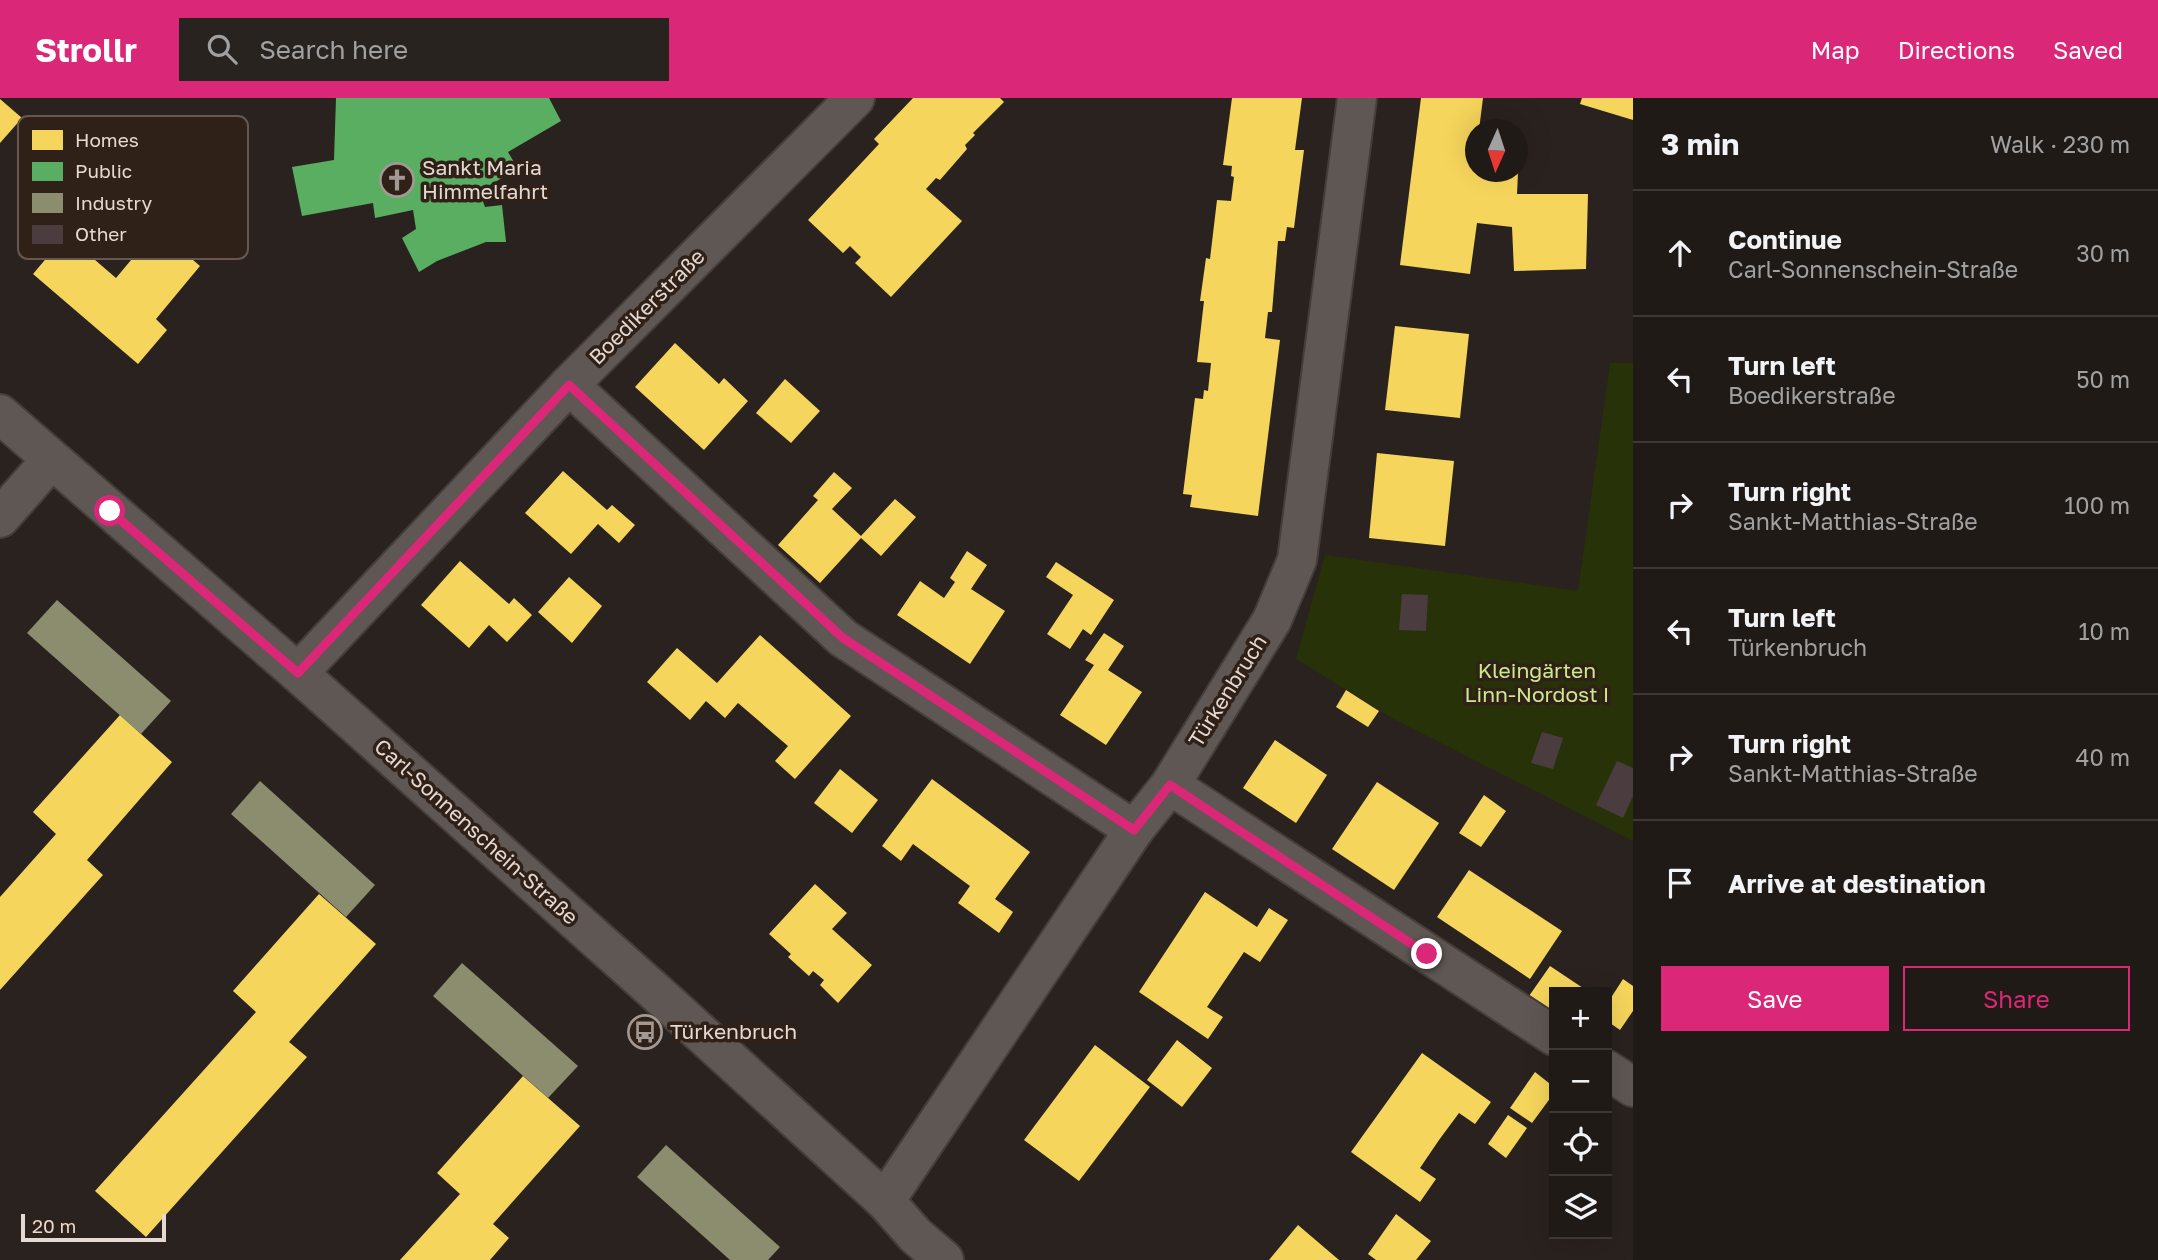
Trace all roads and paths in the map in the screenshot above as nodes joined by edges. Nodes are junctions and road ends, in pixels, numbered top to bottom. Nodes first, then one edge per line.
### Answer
1 (855, 98) edge
2 (1357, 98) edge
3 (569, 385) junction
4 (0, 414) edge
5 (51, 460) junction
6 (0, 518) edge
7 (298, 673) junction
8 (1170, 785) junction
9 (1134, 830) junction
10 (1549, 1033) edge
11 (1612, 1073) edge
12 (1633, 1087) edge
13 (885, 1201) junction
14 (944, 1260) edge

1 - 3 street, Boedikerstraße
2 - 8 street, Türkenbruch
3 - 7 street, Boedikerstraße
3 - 9 street
4 - 5 street, Carl-Sonnenschein-Straße
5 - 6 street
5 - 7 street, Carl-Sonnenschein-Straße
7 - 13 street, Carl-Sonnenschein-Straße
8 - 9 street, Türkenbruch
8 - 10 street
9 - 13 street, Türkenbruch
11 - 12 street
13 - 14 street, Carl-Sonnenschein-Straße

